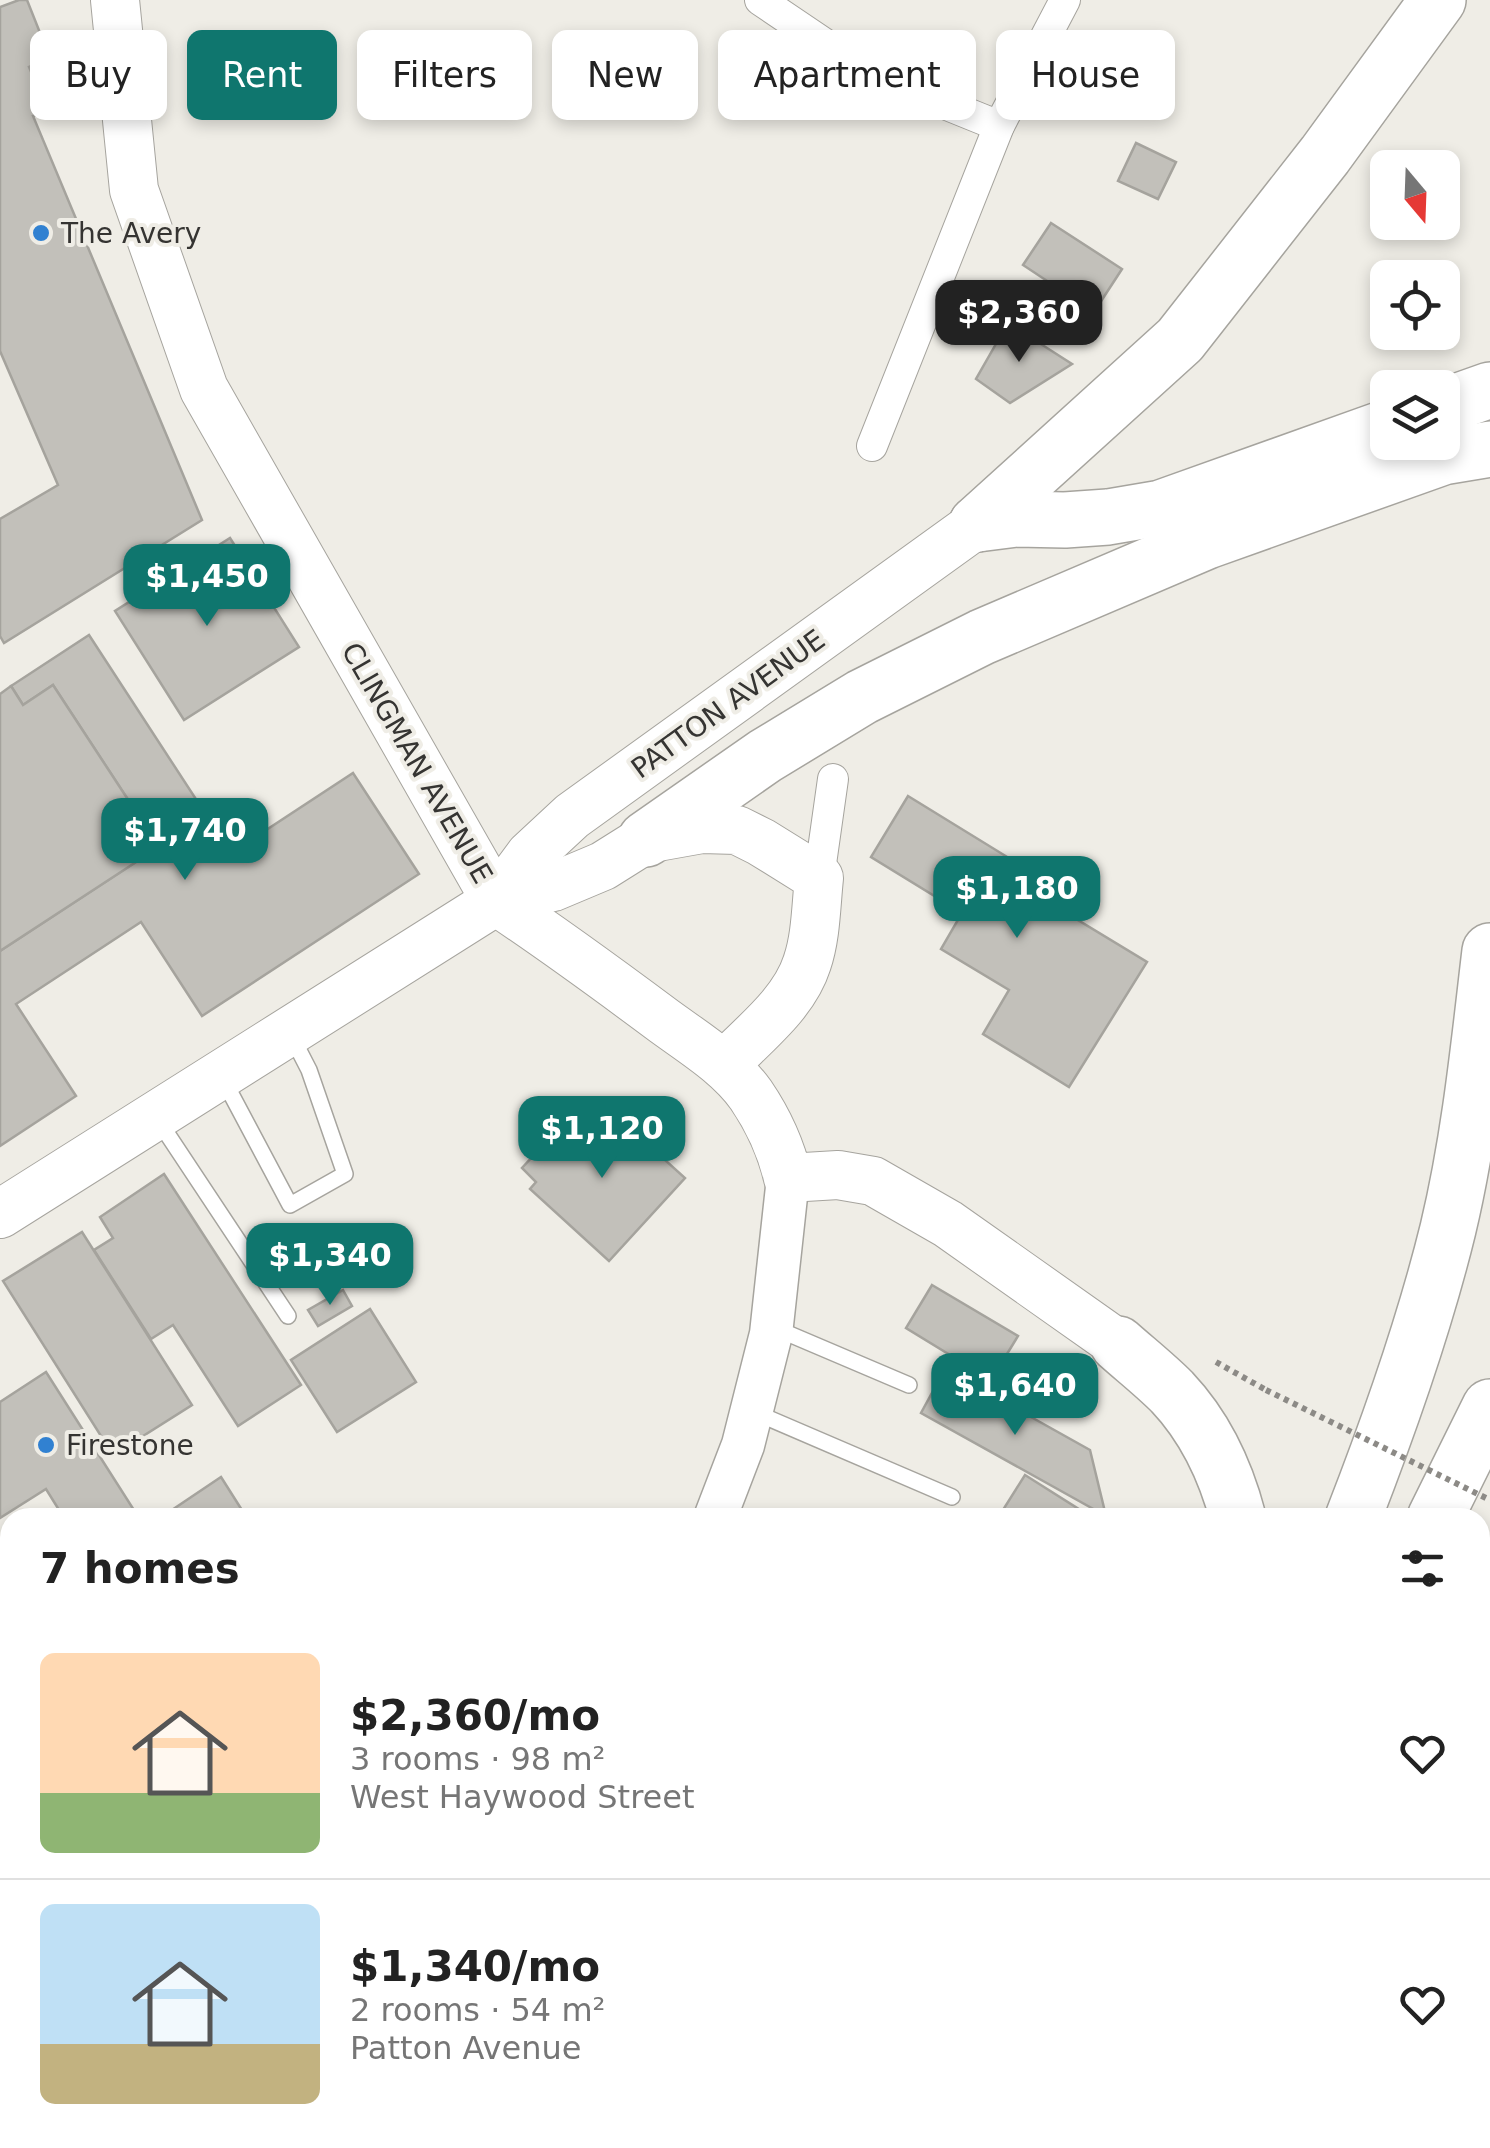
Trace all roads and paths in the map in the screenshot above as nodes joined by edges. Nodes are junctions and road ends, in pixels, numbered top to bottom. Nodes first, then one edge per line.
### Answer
1 (116, 0) edge
2 (760, 0) edge
3 (1065, 0) edge
4 (1438, 0) edge
5 (999, 126) junction
6 (1490, 390) edge
7 (1490, 431) edge
8 (1460, 435) edge
9 (1460, 438) edge
10 (872, 446) dead end
11 (1370, 456) edge
12 (1370, 460) edge
13 (977, 524) junction
14 (834, 779) dead end
15 (646, 839) junction
16 (819, 878) junction
17 (496, 901) junction
18 (1490, 950) edge
19 (289, 1032) junction
20 (724, 1066) junction
21 (221, 1075) junction
22 (156, 1116) junction
23 (788, 1178) junction
24 (0, 1214) edge
25 (288, 1316) dead end
26 (772, 1327) junction
27 (1118, 1344) joint
28 (1216, 1362) dead end
29 (909, 1385) dead end
30 (1490, 1407) edge
31 (751, 1411) junction
32 (952, 1497) dead end
33 (1490, 1500) edge
34 (719, 1508) edge
35 (1235, 1508) edge
36 (1357, 1508) edge
37 (1441, 1508) edge

1 - 17 main road, CLINGMAN AVENUE
2 - 5 street
3 - 5 street
4 - 13 highway
5 - 10 street
6 - 8 highway
7 - 9 highway
11 - 13 highway
12 - 15 highway
13 - 17 main road, PATTON AVENUE
14 - 16 street
15 - 16 main road
15 - 17 main road, PATTON AVENUE
16 - 20 main road
17 - 19 main road, PATTON AVENUE
17 - 20 main road, CLINGMAN AVENUE
18 - 36 highway
19 - 21 main road, PATTON AVENUE
19 - 21 lane
20 - 23 main road, CLINGMAN AVENUE
21 - 22 main road, PATTON AVENUE
22 - 24 main road, PATTON AVENUE
22 - 25 lane
23 - 26 street
23 - 27 main road
26 - 29 lane
26 - 31 street
27 - 35 highway
28 - 33 path, bridge
30 - 37 highway
31 - 32 lane
31 - 34 street

